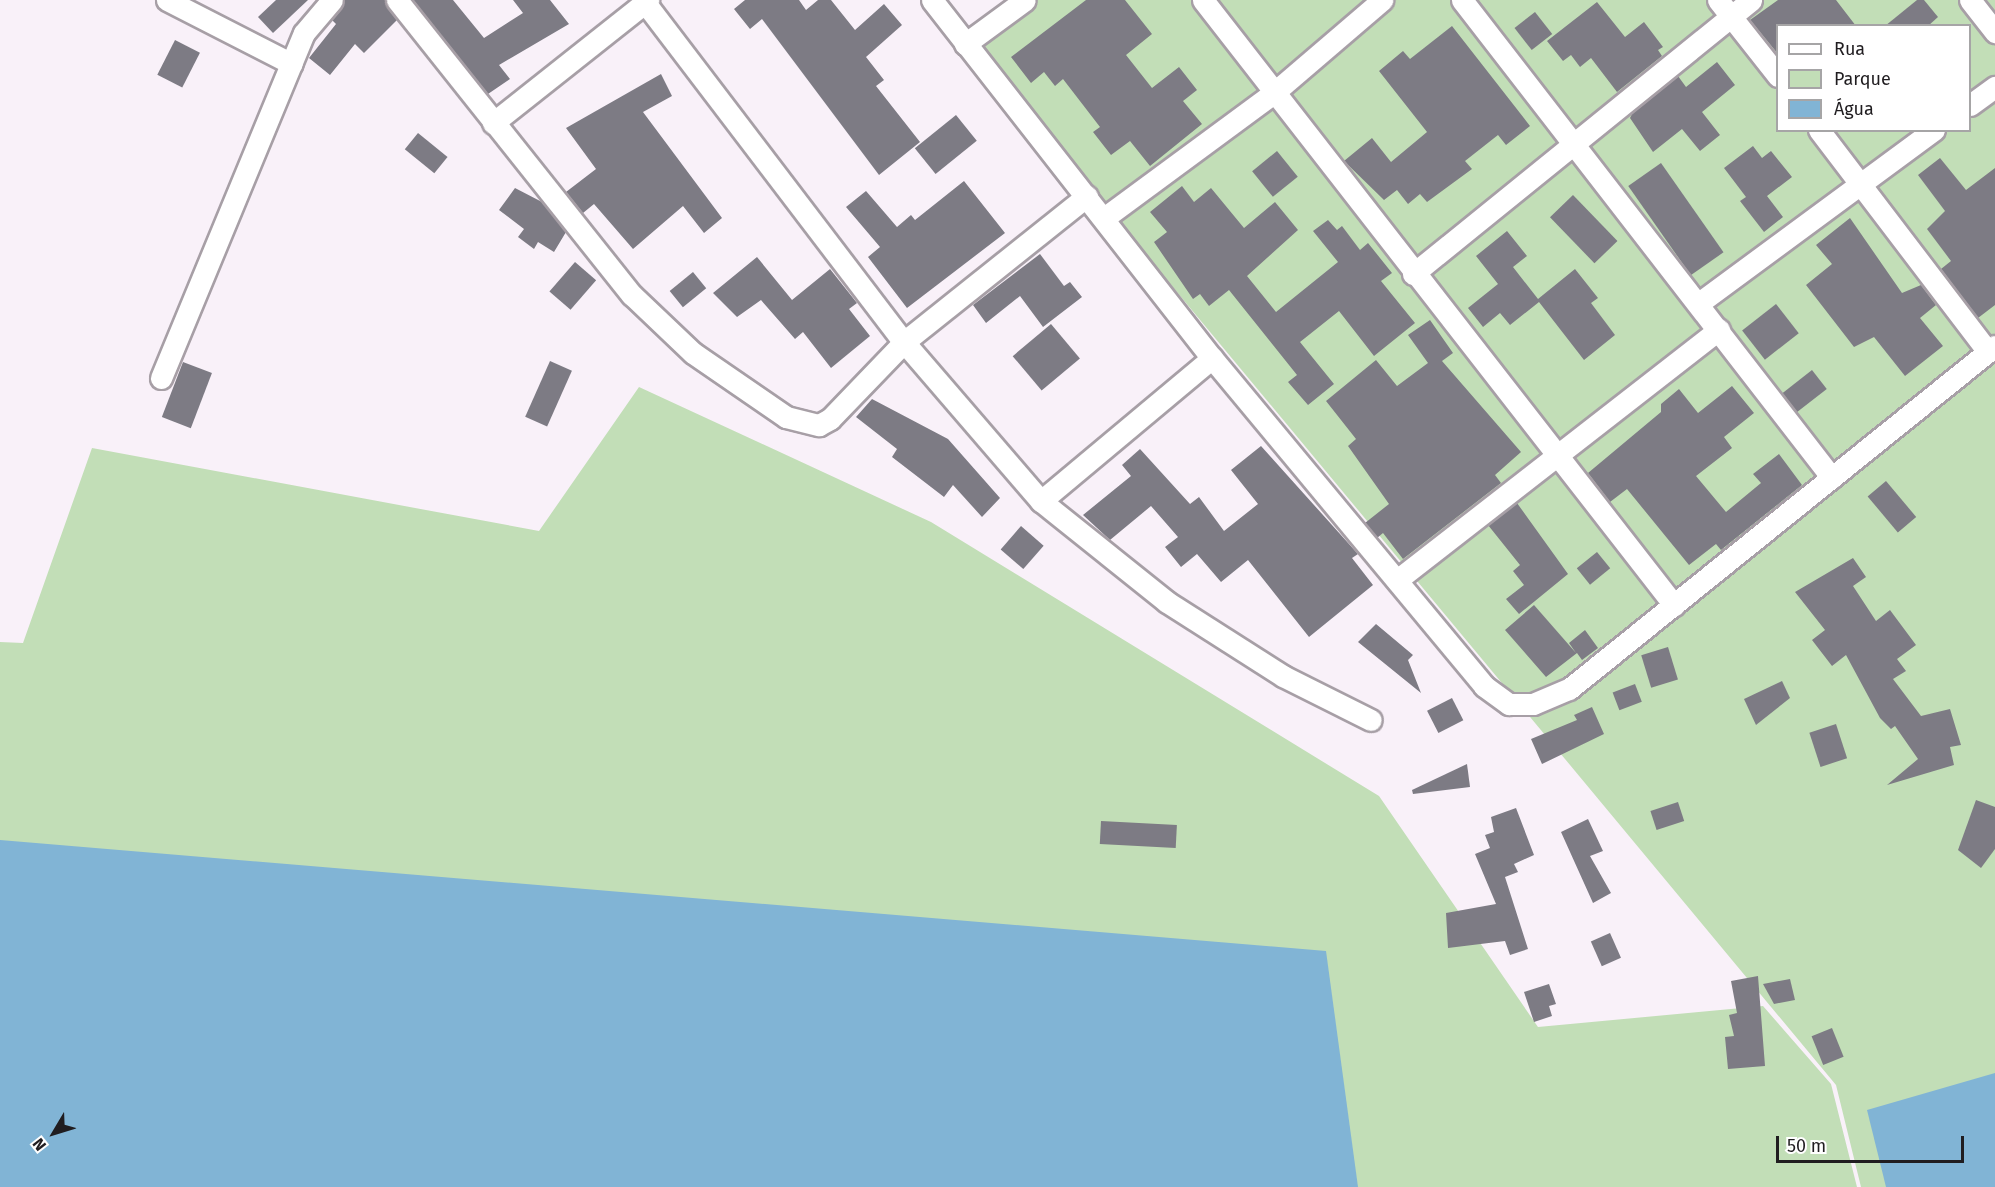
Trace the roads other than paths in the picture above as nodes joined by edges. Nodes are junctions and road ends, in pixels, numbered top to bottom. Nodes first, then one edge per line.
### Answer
1 (167, 0) edge
2 (332, 0) edge
3 (397, 0) edge
4 (932, 0) edge
5 (1024, 0) edge
6 (1203, 0) edge
7 (1382, 0) edge
8 (1462, 0) edge
9 (1751, 0) edge
10 (1970, 0) edge
11 (645, 1) edge
12 (1725, 8) edge
13 (1995, 32) edge
14 (965, 44) junction
15 (292, 64) junction
16 (1776, 73) edge
17 (1995, 87) edge
18 (1276, 92) junction
19 (1971, 104) edge
20 (493, 123) junction
21 (1821, 132) edge
22 (1931, 132) edge
23 (1573, 143) junction
24 (1860, 183) junction
25 (1087, 196) junction
26 (1104, 218) junction
27 (1413, 274) junction
28 (1698, 303) junction
29 (1719, 329) junction
30 (904, 342) junction
31 (1991, 349) edge
32 (1212, 358) junction
33 (161, 378) dead end
34 (1557, 456) junction
35 (1832, 478) junction
36 (1041, 501) junction
37 (1397, 580) junction
38 (1674, 605) junction
39 (1371, 720) dead end

1 - 15 street
2 - 15 street
3 - 20 street
4 - 14 street
5 - 14 street
6 - 18 street
7 - 18 street
8 - 23 street
9 - 12 street
10 - 13 street
11 - 20 street
11 - 30 street
12 - 16 street
12 - 23 street
14 - 25 street
15 - 33 street
17 - 19 street
18 - 26 street
18 - 27 street
20 - 30 street
21 - 24 street
22 - 24 street
23 - 27 street
23 - 28 street
24 - 28 street
24 - 31 street
25 - 26 street
25 - 30 street
26 - 32 street
27 - 34 street
28 - 29 street
29 - 34 street
29 - 35 street
30 - 36 street
31 - 35 street
32 - 36 street
32 - 37 street
34 - 37 street
34 - 38 street
35 - 38 street
36 - 39 street
37 - 38 street

